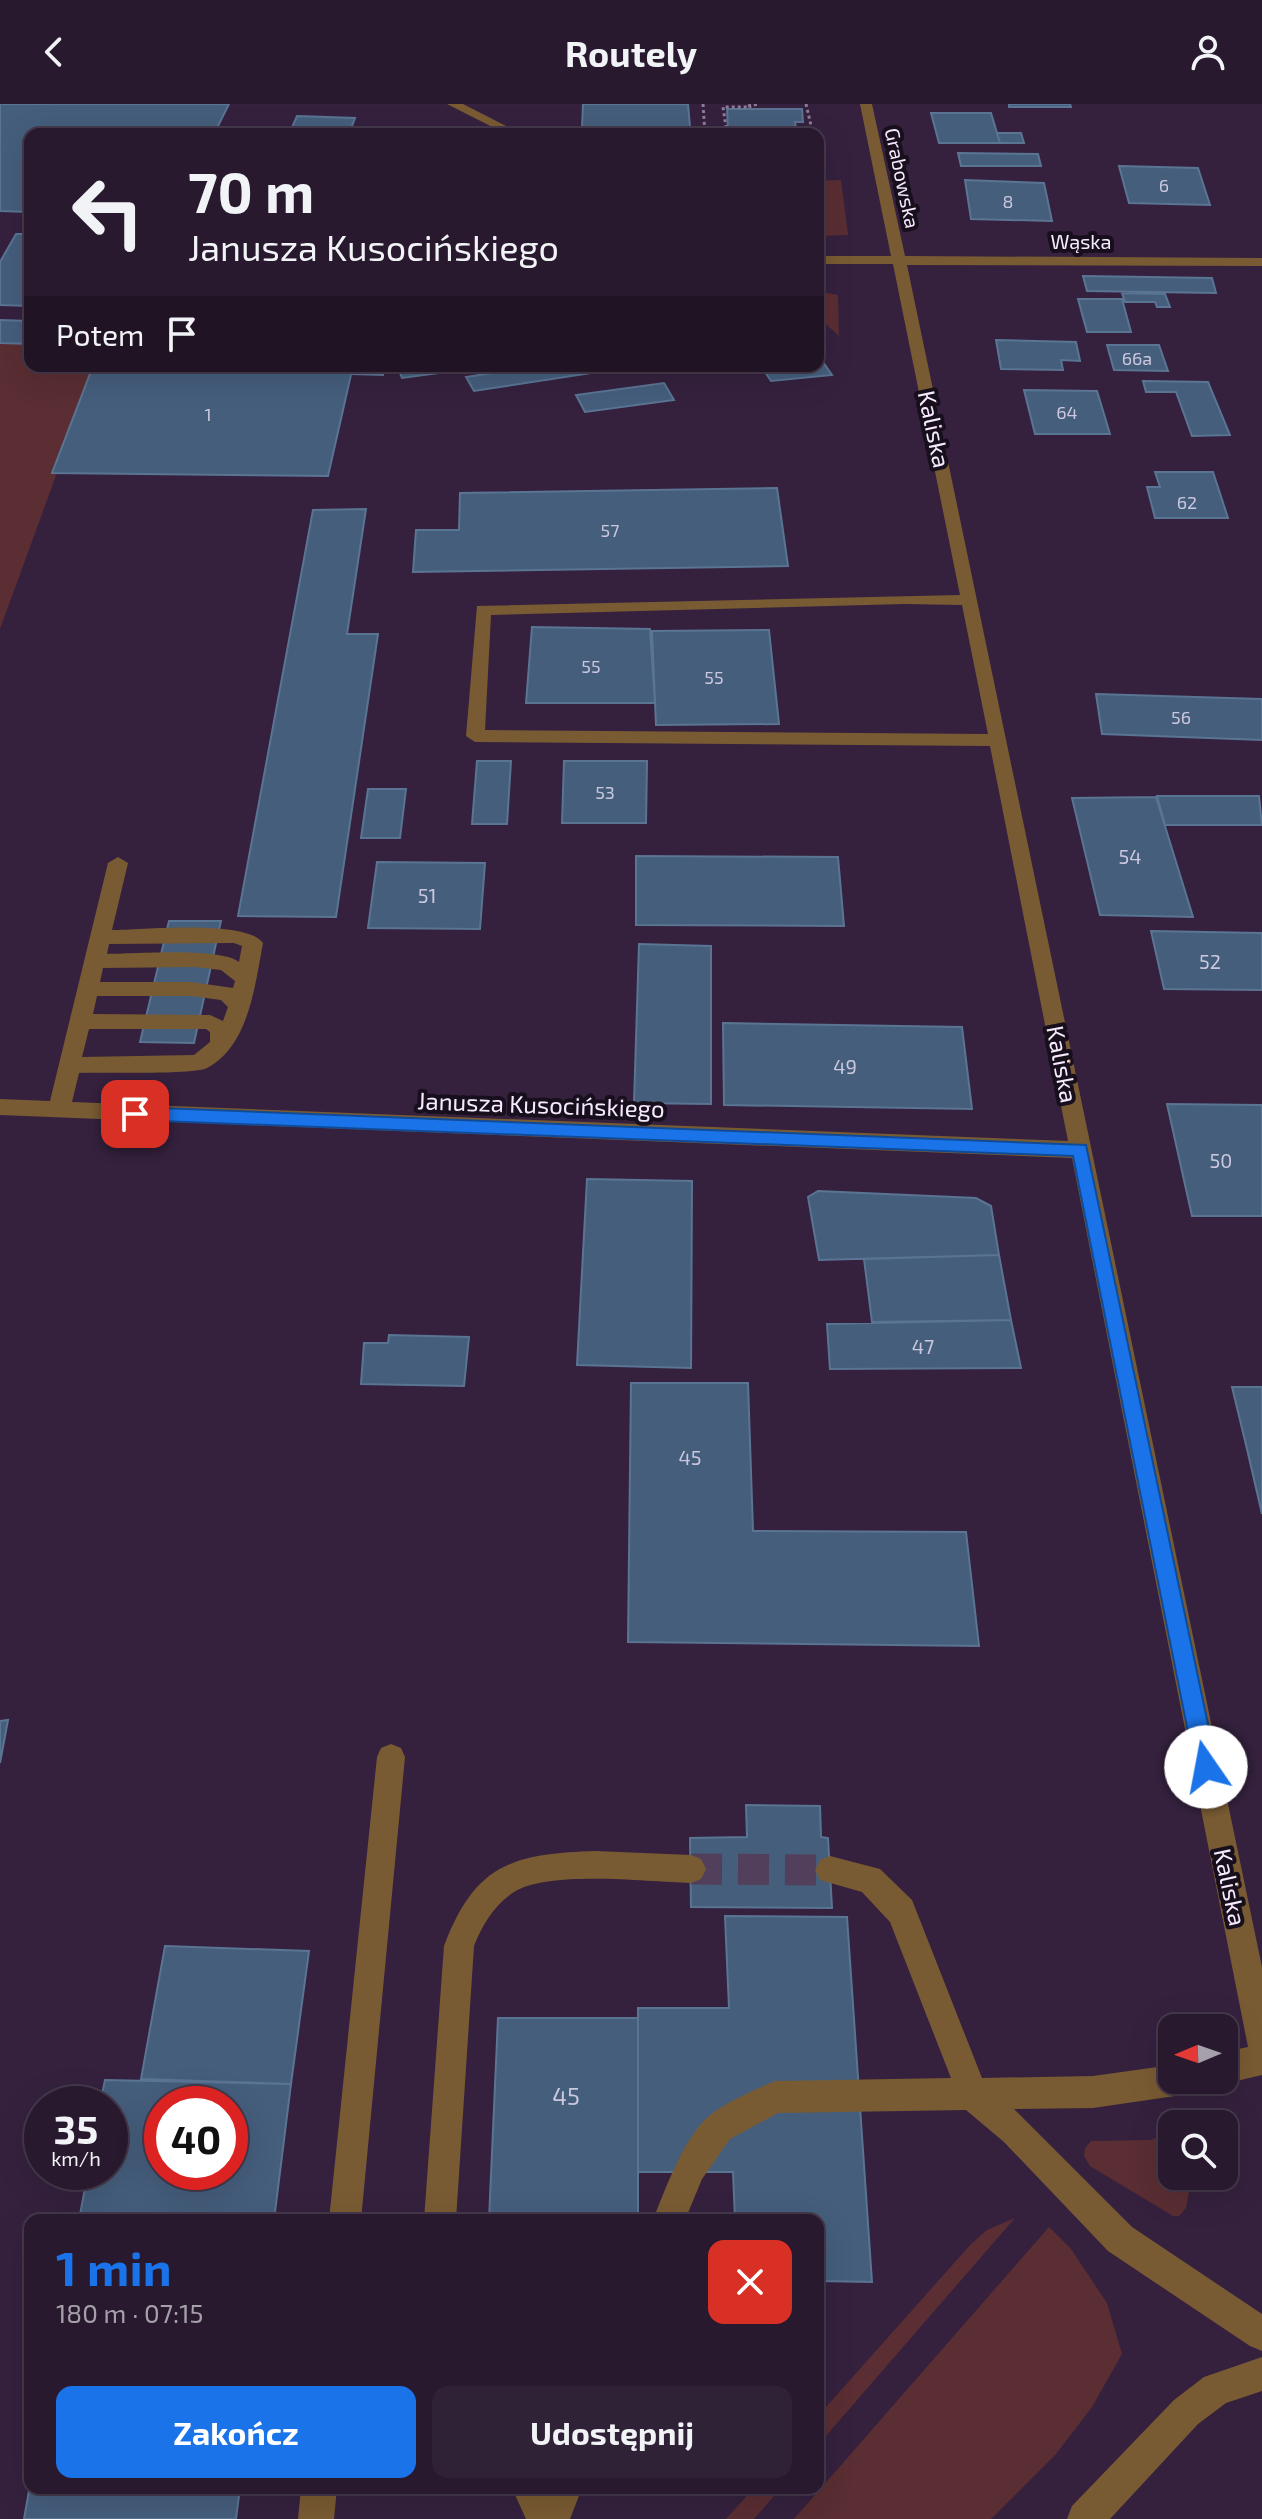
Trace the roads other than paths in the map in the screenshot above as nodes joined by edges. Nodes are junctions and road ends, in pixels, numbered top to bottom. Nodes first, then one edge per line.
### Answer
1 (453, 104) edge
2 (866, 104) edge
3 (503, 128) edge
4 (824, 260) edge
5 (901, 261) junction
6 (1262, 262) edge
7 (968, 600) junction
8 (998, 740) junction
9 (118, 863) dead end
10 (101, 937) junction
11 (95, 961) junction
12 (245, 978) junction
13 (88, 989) junction
14 (238, 1005) junction
15 (80, 1021) junction
16 (221, 1045) junction
17 (70, 1065) junction
18 (0, 1107) edge
19 (59, 1110) junction
20 (1080, 1150) junction
21 (391, 1757) dead end
22 (691, 1869) tunnel mouth
23 (830, 1870) tunnel mouth
24 (1262, 2042) edge
25 (1262, 2059) edge
26 (1238, 2065) edge
27 (1158, 2082) edge
28 (973, 2095) junction
29 (346, 2214) edge
30 (440, 2214) edge
31 (672, 2214) edge
32 (1262, 2334) edge
33 (1262, 2374) edge
34 (318, 2494) edge
35 (533, 2494) edge
36 (562, 2494) edge
37 (316, 2519) edge
38 (545, 2519) edge
39 (552, 2519) edge
40 (1085, 2519) edge

1 - 3 street
2 - 5 street, Grabowska
4 - 5 street
5 - 6 street, Wąska
5 - 7 street, Kaliska
7 - 8 street, Kaliska
7 - 8 street
8 - 20 street, Kaliska
9 - 10 street
10 - 11 street
10 - 12 street
11 - 12 street
11 - 13 street
12 - 14 street
13 - 14 street
13 - 15 street
14 - 16 street
15 - 16 street
15 - 17 street
16 - 17 street
17 - 19 street
18 - 19 street, Janusza Kusocińskiego
19 - 20 street, Janusza Kusocińskiego
20 - 24 street, Kaliska
21 - 29 street
22 - 30 street
23 - 28 street
25 - 26 street
27 - 28 street
28 - 31 street
28 - 32 street
33 - 40 street
34 - 37 street
35 - 38 street
36 - 39 street

